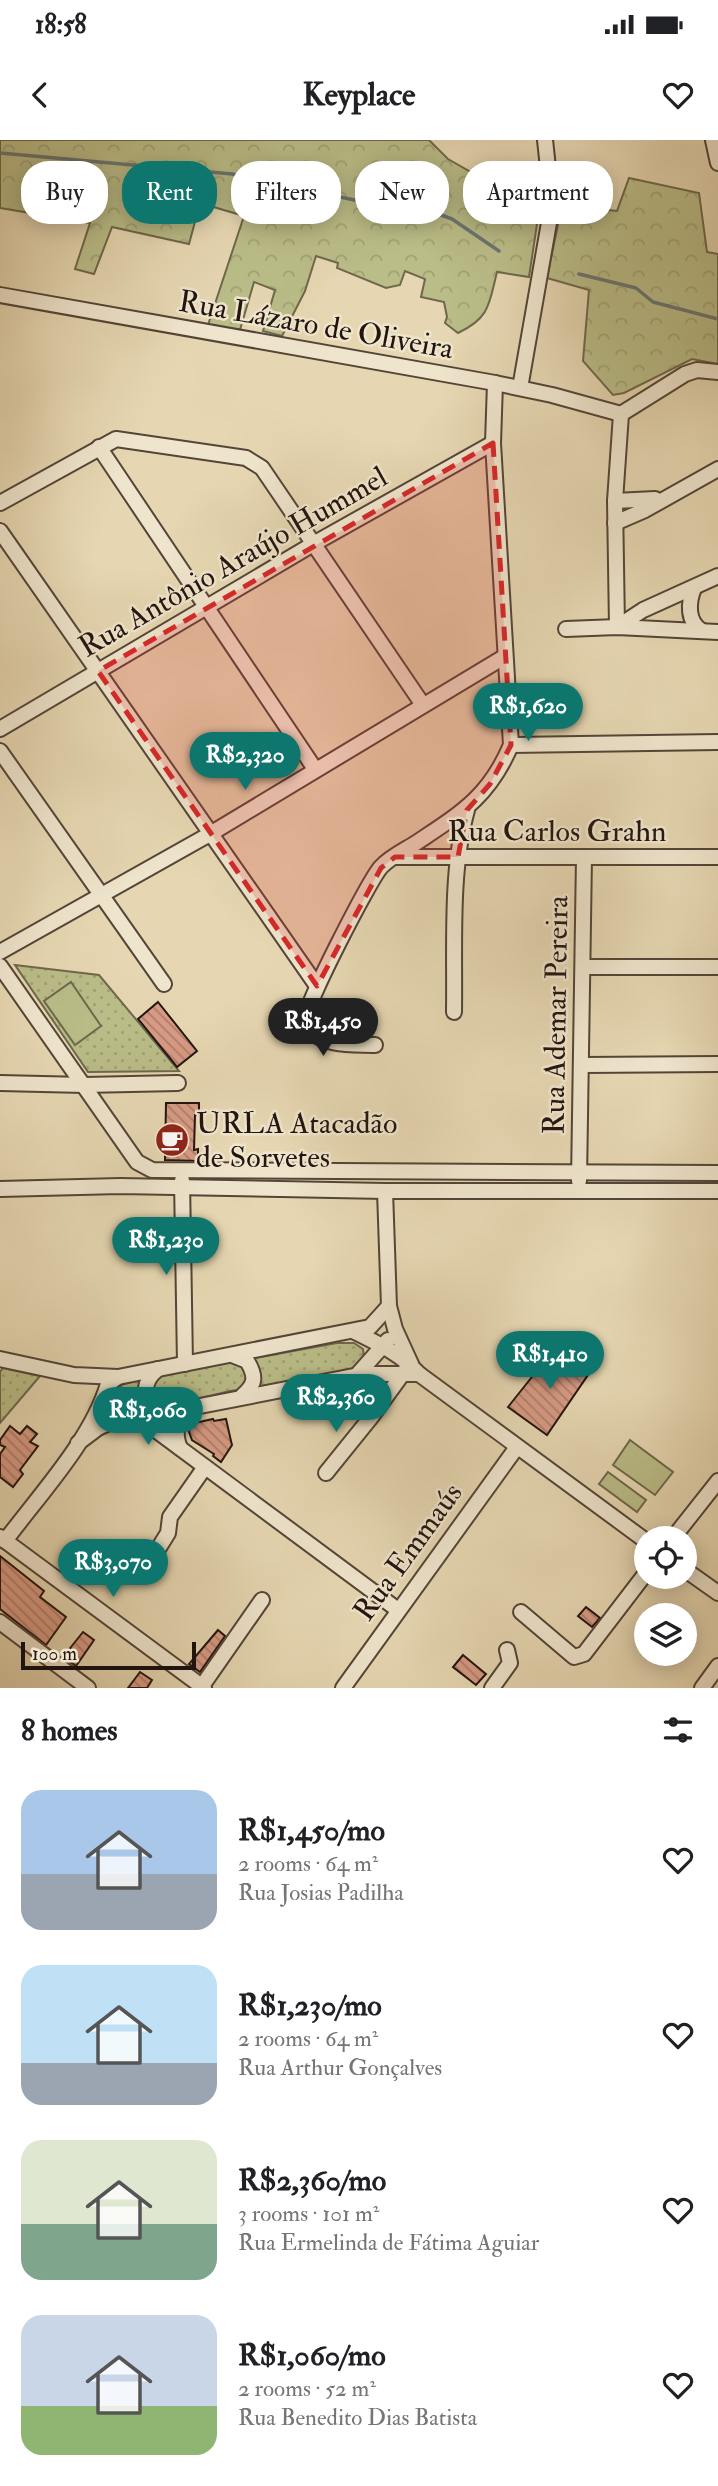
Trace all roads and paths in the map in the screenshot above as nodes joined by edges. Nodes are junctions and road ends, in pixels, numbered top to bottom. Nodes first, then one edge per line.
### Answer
1 (545, 140) edge
2 (713, 140) edge
3 (718, 163) edge
4 (0, 295) edge
5 (718, 372) edge
6 (495, 383) junction
7 (520, 388) junction
8 (621, 414) junction
9 (493, 443) junction
10 (99, 447) junction
11 (718, 470) edge
12 (670, 494) junction
13 (615, 501) junction
14 (0, 503) edge
15 (615, 523) junction
16 (0, 531) edge
17 (315, 543) junction
18 (718, 576) edge
19 (694, 588) junction
20 (618, 600) junction
21 (206, 608) junction
22 (643, 610) junction
23 (617, 627) junction
24 (566, 629) dead end
25 (702, 631) junction
26 (718, 632) edge
27 (504, 657) junction
28 (98, 671) junction
29 (423, 705) junction
30 (0, 729) edge
31 (718, 742) edge
32 (511, 745) junction
33 (0, 751) edge
34 (315, 769) junction
35 (467, 810) junction
36 (210, 834) junction
37 (395, 857) junction
38 (458, 857) junction
39 (583, 857) junction
40 (718, 857) edge
41 (101, 895) junction
42 (0, 952) edge
43 (0, 966) edge
44 (583, 967) junction
45 (718, 967) edge
46 (164, 984) dead end
47 (317, 986) junction
48 (454, 1012) dead end
49 (375, 1045) dead end
50 (718, 1064) edge
51 (582, 1065) junction
52 (0, 1083) edge
53 (178, 1083) dead end
54 (84, 1085) junction
55 (137, 1162) junction
56 (181, 1172) junction
57 (579, 1173) junction
58 (718, 1173) edge
59 (120, 1186) junction
60 (0, 1189) edge
61 (181, 1189) junction
62 (386, 1191) junction
63 (580, 1191) junction
64 (718, 1191) edge
65 (389, 1306) junction
66 (395, 1329) junction
67 (353, 1331) junction
68 (384, 1346) junction
69 (232, 1354) junction
70 (0, 1359) edge
71 (185, 1364) junction
72 (410, 1368) junction
73 (158, 1369) junction
74 (363, 1371) junction
75 (74, 1375) junction
76 (118, 1377) junction
77 (105, 1394) junction
78 (241, 1397) junction
79 (187, 1409) junction
80 (164, 1413) junction
81 (372, 1416) junction
82 (138, 1417) junction
83 (120, 1418) junction
84 (78, 1443) junction
85 (517, 1447) junction
86 (180, 1448) junction
87 (205, 1467) junction
88 (326, 1474) dead end
89 (718, 1480) edge
90 (682, 1526) edge
91 (634, 1532) edge
92 (2, 1539) edge
93 (150, 1562) dead end
94 (697, 1578) edge
95 (634, 1589) edge
96 (718, 1593) edge
97 (262, 1600) dead end
98 (398, 1610) junction
99 (521, 1612) dead end
100 (0, 1622) edge
101 (507, 1650) dead end
102 (718, 1666) edge
103 (203, 1687) edge
104 (88, 1688) edge
105 (343, 1688) edge
106 (492, 1688) edge
107 (702, 1688) edge

1 - 7 street
2 - 3 street
4 - 6 street, Rua Lázaro de Oliveira
5 - 8 street
6 - 7 street, Rua Lázaro de Oliveira
6 - 9 street
7 - 8 street, Rua Lázaro de Oliveira
8 - 13 street
9 - 17 street, Rua Antônio Araújo Hummel
9 - 27 street
10 - 14 street
10 - 17 street
10 - 21 street
11 - 12 street
12 - 13 street
12 - 15 street
13 - 15 street
15 - 20 street
16 - 28 street
17 - 21 street, Rua Antônio Araújo Hummel
17 - 29 street
18 - 19 street
19 - 22 street
19 - 25 street
20 - 22 street
20 - 23 street
21 - 28 street, Rua Antônio Araújo Hummel
21 - 34 street
22 - 23 street
23 - 24 street
23 - 25 street
25 - 26 street
27 - 29 street
27 - 32 street
28 - 30 street, Rua Antônio Araújo Hummel
28 - 36 street
29 - 34 street
31 - 32 street
32 - 35 street
33 - 41 street
34 - 36 street
35 - 37 street
35 - 38 street
36 - 41 street
36 - 47 street
37 - 38 street, Rua Carlos Grahn
37 - 47 street
38 - 39 street, Rua Carlos Grahn
38 - 48 street
39 - 40 street, Rua Carlos Grahn
39 - 44 street, Rua Ademar Pereira
41 - 42 street
41 - 46 street
43 - 54 street
44 - 45 street
44 - 51 street, Rua Ademar Pereira
47 - 49 street
50 - 51 street
51 - 57 street, Rua Ademar Pereira
52 - 54 street
53 - 54 street
54 - 55 street
55 - 56 street
55 - 59 street
56 - 57 street
56 - 61 street
57 - 58 street
57 - 63 street, Rua Ademar Pereira
59 - 60 street
59 - 61 street
61 - 62 street
61 - 71 street
62 - 63 street
62 - 65 street
63 - 64 street
65 - 66 street
65 - 67 street
66 - 68 street
66 - 72 street
67 - 68 street
67 - 69 street
67 - 74 street
68 - 72 street
68 - 74 street
69 - 71 street
69 - 78 street
70 - 75 street
71 - 73 street
72 - 74 street
72 - 81 street
72 - 85 street
73 - 76 street
73 - 80 street
74 - 78 street
74 - 81 street
75 - 76 street
75 - 77 street
76 - 77 street
77 - 83 street
77 - 84 street
78 - 79 street
79 - 80 street
79 - 86 street
80 - 82 street
81 - 88 street
82 - 83 street
82 - 86 street
83 - 84 street
84 - 92 street
85 - 91 street
85 - 98 street, Rua Emmaús
86 - 87 street
87 - 93 street
87 - 98 street
89 - 90 street
92 - 103 street
94 - 96 street
95 - 99 street
97 - 103 street
98 - 105 street, Rua Emmaús
100 - 104 street
101 - 106 street
102 - 107 street

